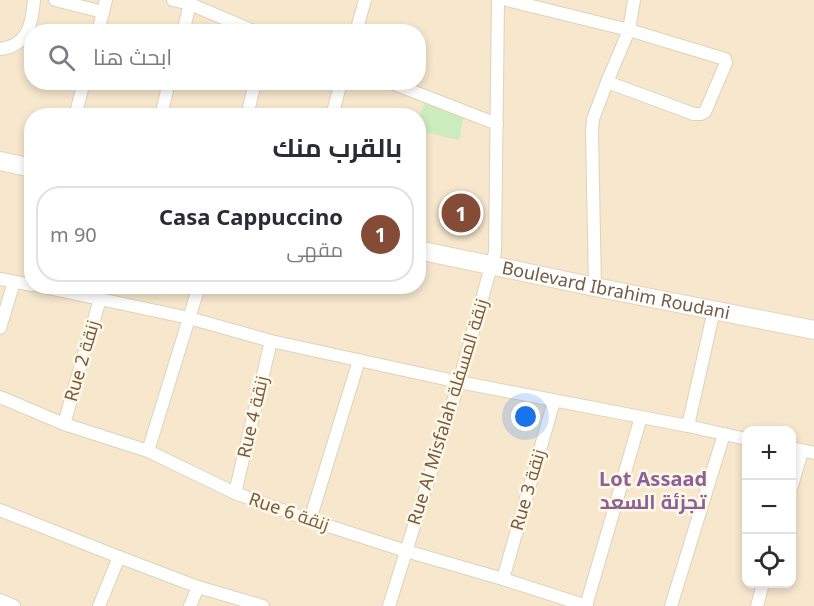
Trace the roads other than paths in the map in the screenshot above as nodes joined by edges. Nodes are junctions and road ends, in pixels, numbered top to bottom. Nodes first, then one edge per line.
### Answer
1 (34, 0) edge
2 (55, 0) edge
3 (173, 0) edge
4 (365, 0) edge
5 (498, 0) edge
6 (507, 0) edge
7 (634, 0) edge
8 (190, 4) junction
9 (105, 6) edge
10 (29, 24) edge
11 (100, 24) edge
12 (185, 24) edge
13 (237, 24) edge
14 (358, 24) edge
15 (628, 30) junction
16 (24, 37) edge
17 (0, 49) edge
18 (607, 82) junction
19 (82, 90) edge
20 (167, 90) edge
21 (253, 90) edge
22 (339, 90) edge
23 (409, 90) edge
24 (77, 108) edge
25 (162, 108) edge
26 (249, 108) edge
27 (334, 108) edge
28 (496, 124) junction
29 (0, 161) edge
30 (24, 166) edge
31 (426, 252) edge
32 (492, 266) junction
33 (0, 279) edge
34 (15, 282) junction
35 (24, 284) edge
36 (595, 287) junction
37 (77, 294) edge
38 (196, 294) edge
39 (100, 299) junction
40 (714, 310) junction
41 (189, 318) junction
42 (0, 328) edge
43 (814, 330) edge
44 (271, 341) junction
45 (359, 360) junction
46 (459, 382) junction
47 (0, 397) edge
48 (554, 401) junction
49 (641, 417) junction
50 (64, 424) junction
51 (688, 426) junction
52 (724, 434) junction
53 (742, 438) edge
54 (802, 450) edge
55 (148, 451) junction
56 (794, 480) edge
57 (235, 493) junction
58 (0, 510) edge
59 (310, 520) junction
60 (406, 551) junction
61 (119, 557) junction
62 (503, 579) junction
63 (198, 586) junction
64 (762, 588) edge
65 (0, 600) edge
66 (13, 606) edge
67 (99, 606) edge
68 (190, 606) edge
69 (263, 606) edge
70 (390, 606) edge
71 (586, 606) edge
72 (671, 606) edge
73 (757, 606) edge

1 - 10 street
2 - 9 street
3 - 8 street
4 - 14 street
5 - 28 street, Rue Al Misfalah زنقة المسفلة
6 - 15 street
7 - 15 street
8 - 12 street
8 - 13 street
9 - 11 street
15 - 18 street
15 - 18 street
16 - 17 street
18 - 36 street
19 - 24 street
20 - 25 street
21 - 26 street
22 - 27 street
23 - 28 street
28 - 32 street, Rue Al Misfalah زنقة المسفلة
29 - 30 street
31 - 32 street, Boulevard Ibrahim Roudani
32 - 36 street, Boulevard Ibrahim Roudani
32 - 46 street, Rue Al Misfalah زنقة المسفلة
33 - 34 street
34 - 35 street
34 - 42 street
36 - 40 street, Boulevard Ibrahim Roudani
37 - 39 street
38 - 41 street
39 - 41 street
39 - 50 street, Rue 2 زنقة
40 - 43 street, Boulevard Ibrahim Roudani
40 - 51 street
41 - 44 street
41 - 55 street
44 - 45 street
44 - 57 street, Rue 4 زنقة
45 - 46 street
45 - 59 street
46 - 48 street
46 - 60 street, Rue Al Misfalah زنقة المسفلة
47 - 50 street, Rue 6 زنقة
48 - 49 street
48 - 62 street, Rue 3 زنقة
49 - 51 street
49 - 71 street
50 - 55 street, Rue 6 زنقة
51 - 52 street
52 - 53 street
52 - 72 street
54 - 56 street
55 - 57 street, Rue 6 زنقة
57 - 59 street, Rue 6 زنقة
58 - 61 street
59 - 60 street, Rue 6 زنقة
60 - 62 street, Rue 6 زنقة
60 - 70 street, Rue Al Misfalah زنقة المسفلة
61 - 63 street
61 - 67 street
62 - 71 street, Rue 6 زنقة
63 - 68 street
63 - 69 street
64 - 73 street
65 - 66 street

